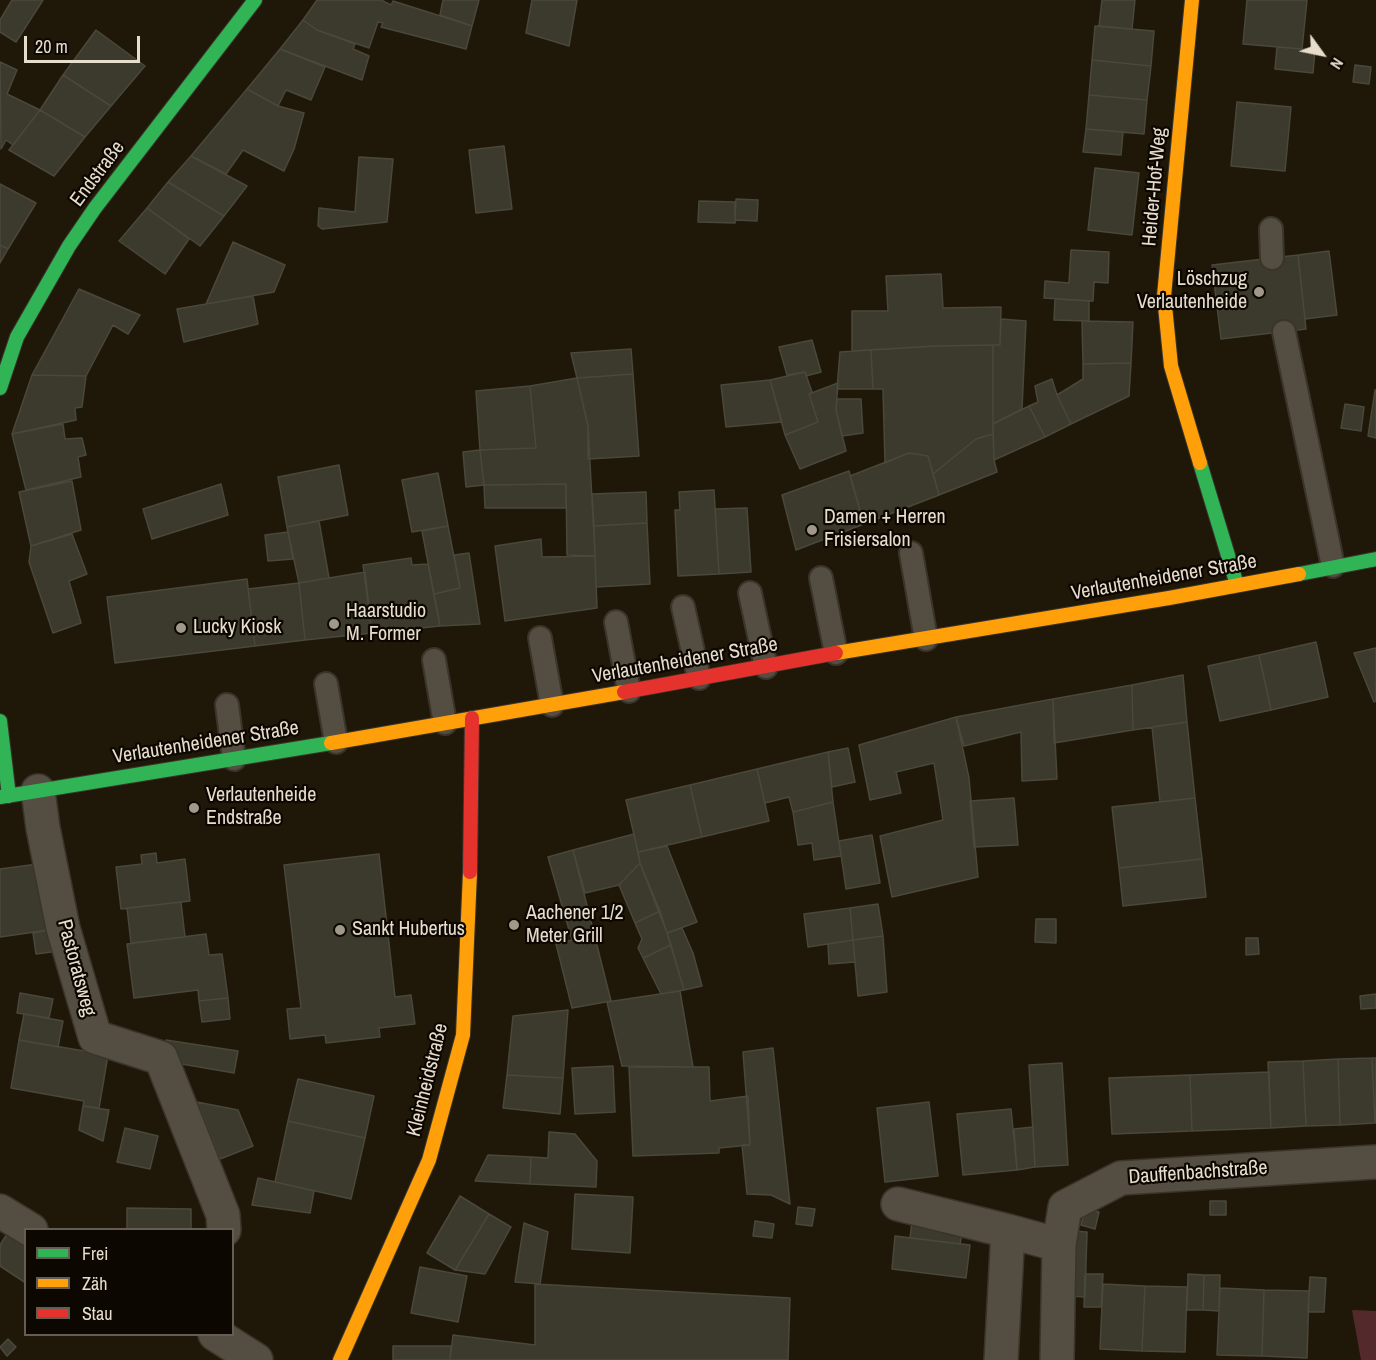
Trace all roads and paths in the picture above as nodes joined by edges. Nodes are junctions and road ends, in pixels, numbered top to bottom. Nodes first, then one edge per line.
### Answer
1 (255, 0) edge
2 (1192, 0) edge
3 (1271, 229) dead end
4 (1272, 258) dead end
5 (1284, 332) dead end
6 (0, 388) edge
7 (911, 553) dead end
8 (1376, 559) edge
9 (1333, 566) junction
10 (821, 578) dead end
11 (1237, 585) junction
12 (750, 593) dead end
13 (683, 607) dead end
14 (616, 622) dead end
15 (540, 638) dead end
16 (926, 639) junction
17 (836, 653) junction
18 (434, 660) dead end
19 (766, 667) junction
20 (699, 678) junction
21 (326, 684) dead end
22 (629, 691) junction
23 (227, 705) dead end
24 (552, 705) junction
25 (472, 718) junction
26 (0, 721) edge
27 (445, 723) junction
28 (336, 742) junction
29 (234, 759) junction
30 (16, 794) edge
31 (1376, 1162) edge
32 (898, 1204) dead end
33 (0, 1211) edge
34 (28, 1228) edge
35 (224, 1228) edge
36 (1008, 1231) junction
37 (1059, 1245) junction
38 (223, 1337) edge
39 (256, 1360) edge
40 (340, 1360) edge
41 (1001, 1360) edge
42 (1057, 1360) edge

1 - 6 main road, Endstraße
2 - 11 main road, Heider-Hof-Weg
3 - 4 lane
5 - 9 lane
7 - 16 lane
8 - 9 main road, Verlautenheidener Straße
9 - 11 main road, Verlautenheidener Straße
10 - 17 lane
11 - 16 main road, Verlautenheidener Straße
12 - 19 lane
13 - 20 lane
14 - 22 lane
15 - 24 lane
16 - 17 main road, Verlautenheidener Straße
17 - 19 main road, Verlautenheidener Straße
18 - 27 lane
19 - 20 main road, Verlautenheidener Straße
20 - 22 main road, Verlautenheidener Straße
21 - 28 lane
22 - 24 main road, Verlautenheidener Straße
23 - 29 lane
24 - 25 main road, Verlautenheidener Straße
25 - 27 main road, Verlautenheidener Straße
25 - 40 main road, Kleinheidstraße
26 - 30 main road
27 - 28 main road, Verlautenheidener Straße
28 - 29 main road, Verlautenheidener Straße
29 - 30 main road, Verlautenheidener Straße
30 - 35 street, Pastoratsweg
31 - 37 street, Dauffenbachstraße
32 - 36 street
33 - 34 street
36 - 37 street
36 - 41 street
37 - 42 street, Dauffenbachstraße
38 - 39 street

